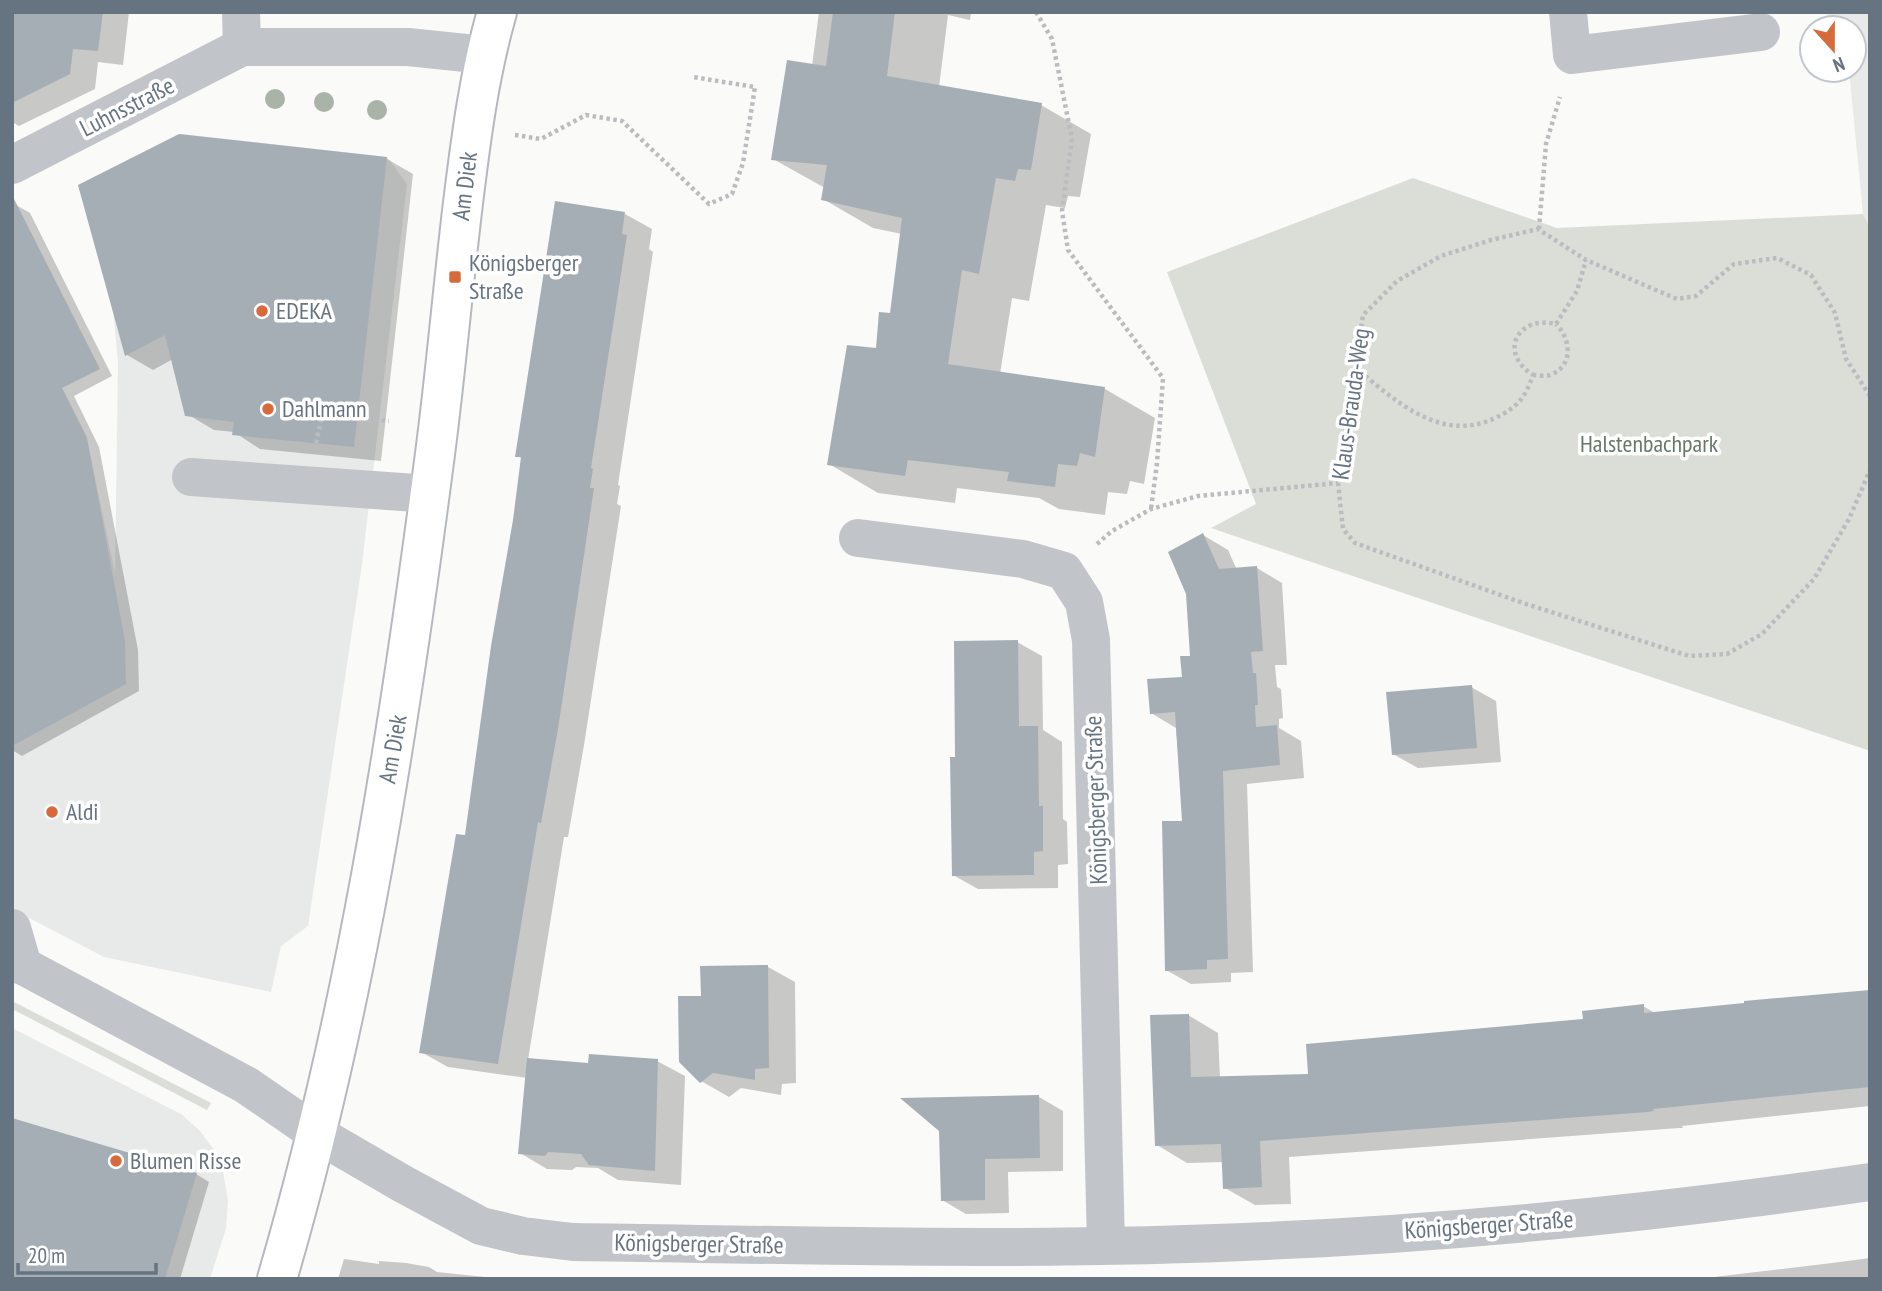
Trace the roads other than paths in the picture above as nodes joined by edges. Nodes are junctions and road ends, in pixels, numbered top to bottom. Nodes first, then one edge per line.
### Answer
1 (497, 12) edge
2 (1568, 12) edge
3 (241, 30) edge
4 (1761, 32) dead end
5 (485, 55) junction
6 (12, 165) edge
7 (191, 477) dead end
8 (430, 494) junction
9 (858, 538) dead end
10 (12, 928) edge
11 (18, 963) edge
12 (317, 1134) junction
13 (1870, 1182) edge
14 (1106, 1245) junction
15 (277, 1279) edge

1 - 5 main road, Am Diek
2 - 4 street
3 - 5 street, Luhnsstraße
3 - 6 street, Luhnsstraße
5 - 8 main road, Am Diek
7 - 8 street
8 - 12 main road, Am Diek
9 - 14 street, Königsberger Straße
10 - 11 street
11 - 12 street
12 - 14 street, Königsberger Straße
12 - 15 main road, Am Diek
13 - 14 street, Königsberger Straße

